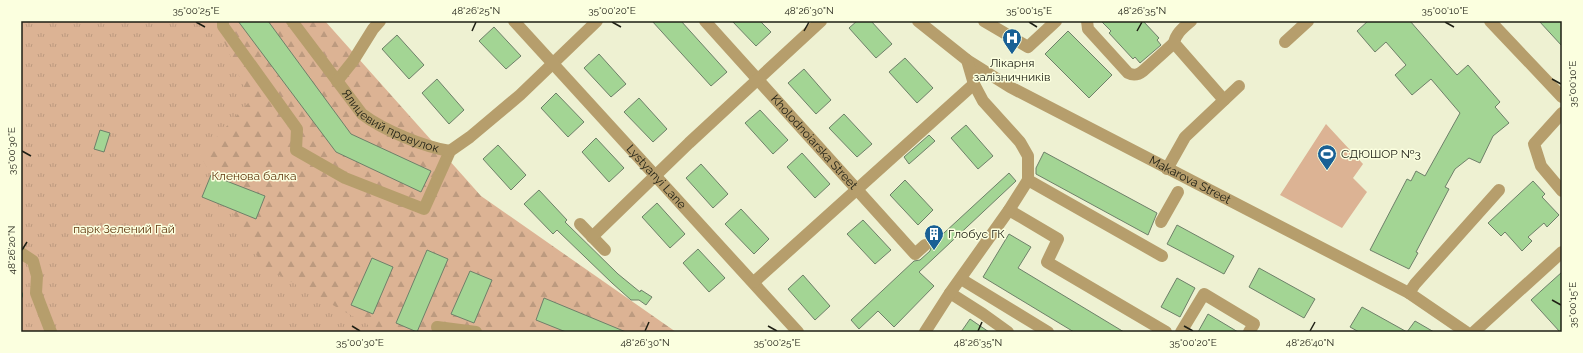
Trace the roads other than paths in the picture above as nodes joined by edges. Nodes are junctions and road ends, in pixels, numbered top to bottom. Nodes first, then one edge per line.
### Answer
1 (223, 21) edge
2 (292, 21) edge
3 (380, 21) edge
4 (514, 21) edge
5 (598, 21) edge
6 (705, 21) edge
7 (821, 21) edge
8 (918, 21) edge
9 (984, 21) edge
10 (1056, 21) edge
11 (1087, 21) edge
12 (1190, 21) edge
13 (1308, 21) edge
14 (1490, 21) edge
15 (1285, 42) dead end
16 (1174, 43) junction
17 (967, 60) junction
18 (553, 64) junction
19 (759, 80) junction
20 (337, 81) junction
21 (974, 84) junction
22 (1239, 86) dead end
23 (1562, 97) edge
24 (1224, 100) junction
25 (1562, 113) edge
26 (450, 151) junction
27 (1167, 169) junction
28 (655, 176) junction
29 (1028, 180) junction
30 (857, 188) junction
31 (1499, 190) dead end
32 (1562, 191) edge
33 (1178, 192) dead end
34 (1010, 210) junction
35 (1161, 222) dead end
36 (580, 224) dead end
37 (592, 237) junction
38 (925, 245) dead end
39 (605, 250) dead end
40 (1562, 252) edge
41 (23, 254) edge
42 (1162, 256) dead end
43 (961, 278) junction
44 (754, 282) junction
45 (950, 293) junction
46 (1408, 293) junction
47 (437, 326) dead end
48 (51, 332) edge
49 (476, 332) edge
50 (798, 332) edge
51 (925, 332) edge
52 (1008, 332) edge
53 (1048, 332) edge
54 (1166, 332) edge
55 (1181, 332) edge
56 (1249, 332) edge
57 (1466, 332) edge
58 (1474, 332) edge

1 - 26 street
2 - 20 street, Ялицевий провулок
3 - 20 street
4 - 18 street, Lystyanyi Lane
5 - 18 street
6 - 19 street, Kholodnoiarska Street
7 - 19 street
8 - 17 street, Makarova Street
9 - 10 street
11 - 16 street
12 - 16 street
13 - 15 street
14 - 23 street
16 - 24 street
17 - 21 street
17 - 27 street, Makarova Street
18 - 26 street
18 - 28 street, Lystyanyi Lane
19 - 28 street
19 - 30 street, Kholodnoiarska Street
20 - 26 street, Ялицевий провулок
21 - 29 street
21 - 30 street
22 - 24 street
24 - 27 street
25 - 32 street
27 - 46 street, Makarova Street
28 - 37 street
28 - 44 street, Lystyanyi Lane
29 - 34 street
29 - 42 street
30 - 38 street, Kholodnoiarska Street
30 - 44 street
31 - 46 street
33 - 35 street
34 - 43 street
34 - 54 street
36 - 37 street
37 - 39 street
40 - 58 street
41 - 48 street
43 - 45 street
43 - 53 street
44 - 50 street, Lystyanyi Lane
45 - 51 street
45 - 52 street
46 - 57 street, Makarova Street
47 - 49 street
55 - 56 street

